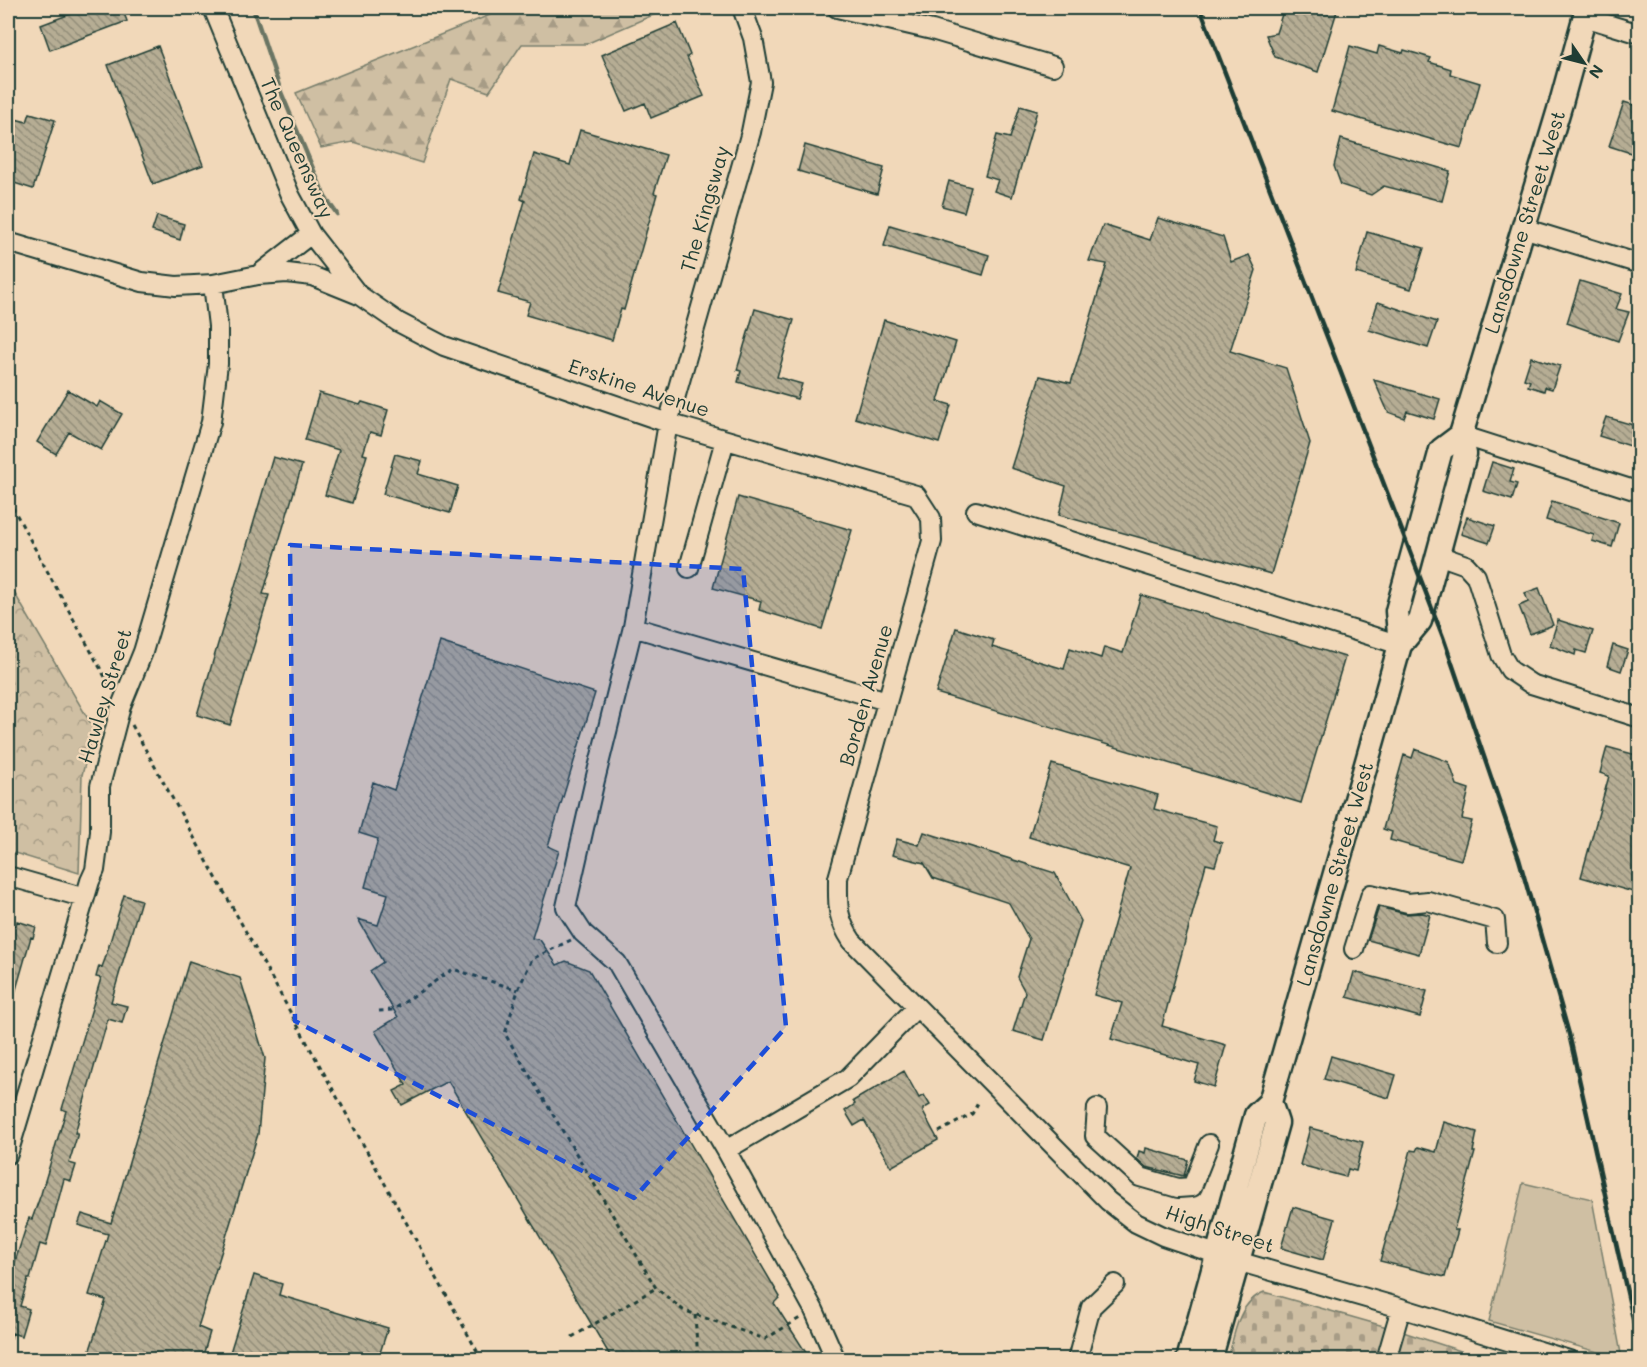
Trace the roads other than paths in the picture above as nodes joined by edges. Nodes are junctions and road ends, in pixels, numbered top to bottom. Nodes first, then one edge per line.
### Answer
1 (213, 8) edge
2 (747, 8) edge
3 (837, 8) edge
4 (1586, 13) edge
5 (1640, 34) edge
6 (1053, 66) dead end
7 (1523, 228) junction
8 (311, 234) junction
9 (8, 242) edge
10 (1640, 264) edge
11 (258, 275) junction
12 (213, 284) junction
13 (359, 295) junction
14 (668, 423) junction
15 (1461, 435) junction
16 (725, 440) junction
17 (1640, 492) edge
18 (916, 495) joint
19 (976, 511) dead end
20 (1438, 555) junction
21 (689, 568) dead end
22 (633, 627) junction
23 (1400, 645) junction
24 (887, 701) junction
25 (1640, 718) edge
26 (8, 876) edge
27 (85, 898) junction
28 (838, 910) joint
29 (1497, 943) dead end
30 (1354, 949) dead end
31 (917, 1007) junction
32 (1097, 1108) dead end
33 (1209, 1144) dead end
34 (726, 1150) junction
35 (8, 1154) edge
36 (1227, 1257) junction
37 (1115, 1284) dead end
38 (1401, 1308) junction
39 (1531, 1354) edge
40 (836, 1359) edge
41 (1077, 1359) edge
42 (1188, 1359) edge
43 (1210, 1359) edge
44 (1386, 1359) edge
45 (1569, 1359) edge

1 - 8 street, The Queensway
2 - 14 street, The Kingsway
3 - 6 street
4 - 5 street
4 - 7 main road, Lansdowne Street West
7 - 10 street
7 - 15 main road, Lansdowne Street West
8 - 11 street
8 - 13 street, The Queensway
9 - 12 street
11 - 12 street
11 - 13 street
12 - 27 street, Hawley Street
13 - 14 street, Erskine Avenue
14 - 16 street, Erskine Avenue
14 - 22 street, The Kingsway
15 - 17 street
15 - 20 main road, Lansdowne Street West
15 - 23 main road, Lansdowne Street West
16 - 18 street, Erskine Avenue
16 - 21 street
18 - 24 street, Borden Avenue
19 - 23 street
20 - 23 main road, Lansdowne Street West
20 - 25 street
22 - 24 street
22 - 34 street, The Kingsway
23 - 36 main road, Lansdowne Street West
24 - 28 street, Borden Avenue
26 - 27 street
27 - 35 street, Hawley Street
28 - 31 street, High Street
29 - 30 street
31 - 34 street
31 - 36 street, High Street
32 - 33 street
34 - 40 street, The Kingsway
36 - 38 street, High Street
36 - 42 main road, Lansdowne Street West
36 - 43 main road, Lansdowne Street West
37 - 41 street
38 - 39 street, High Street
38 - 44 street
39 - 45 street, High Street

